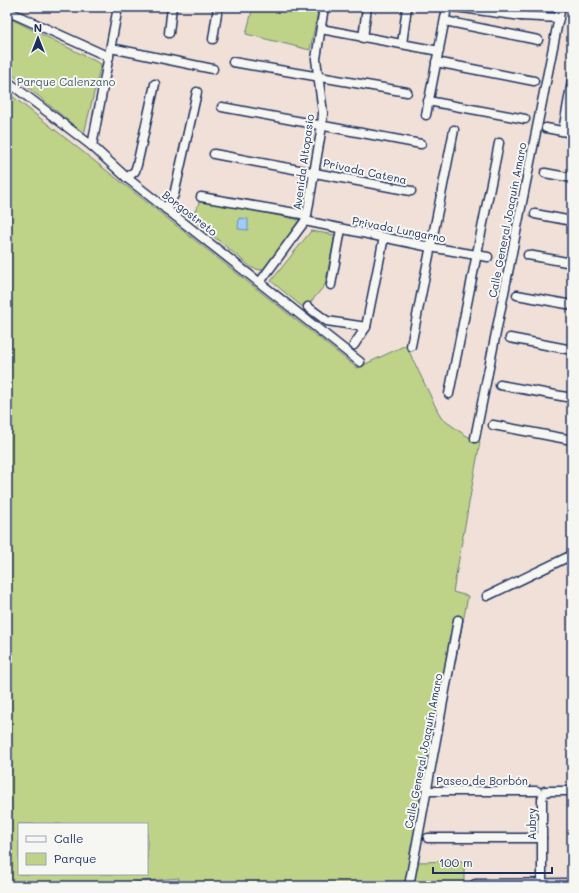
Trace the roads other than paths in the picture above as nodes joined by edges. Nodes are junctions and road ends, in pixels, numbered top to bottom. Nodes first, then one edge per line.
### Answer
1 (118, 7) edge
2 (172, 7) edge
3 (218, 7) edge
4 (324, 7) edge
5 (368, 7) edge
6 (407, 7) edge
7 (455, 7) edge
8 (523, 7) edge
9 (561, 7) edge
10 (464, 8) edge
11 (7, 11) edge
12 (521, 16) junction
13 (559, 18) junction
14 (321, 29) junction
15 (169, 33) dead end
16 (363, 38) junction
17 (213, 39) dead end
18 (538, 40) dead end
19 (402, 44) junction
20 (111, 48) junction
21 (439, 51) junction
22 (109, 57) junction
23 (233, 62) dead end
24 (436, 62) junction
25 (213, 69) dead end
26 (317, 77) junction
27 (7, 81) edge
28 (534, 81) dead end
29 (572, 81) edge
30 (155, 84) dead end
31 (197, 92) dead end
32 (407, 92) dead end
33 (428, 101) junction
34 (222, 107) dead end
35 (426, 115) dead end
36 (525, 119) dead end
37 (322, 126) junction
38 (546, 128) dead end
39 (454, 130) dead end
40 (563, 131) junction
41 (572, 133) edge
42 (499, 143) dead end
43 (421, 144) dead end
44 (92, 146) junction
45 (214, 154) dead end
46 (313, 171) junction
47 (545, 173) dead end
48 (127, 178) junction
49 (572, 178) edge
50 (411, 191) dead end
51 (201, 196) dead end
52 (166, 209) junction
53 (535, 214) dead end
54 (306, 218) junction
55 (572, 221) edge
56 (342, 229) junction
57 (384, 237) junction
58 (430, 247) junction
59 (477, 255) junction
60 (528, 255) dead end
61 (488, 257) dead end
62 (572, 263) edge
63 (260, 282) junction
64 (331, 285) dead end
65 (517, 295) dead end
66 (572, 305) edge
67 (308, 307) dead end
68 (366, 327) junction
69 (510, 338) dead end
70 (354, 345) dead end
71 (411, 346) dead end
72 (572, 350) edge
73 (360, 362) dead end
74 (500, 385) dead end
75 (449, 394) dead end
76 (572, 398) edge
77 (493, 425) dead end
78 (475, 438) dead end
79 (572, 440) edge
80 (572, 554) edge
81 (487, 596) dead end
82 (458, 620) dead end
83 (427, 790) junction
84 (541, 791) junction
85 (572, 791) edge
86 (428, 838) dead end
87 (542, 838) junction
88 (542, 883) junction
89 (572, 883) edge
90 (475, 884) dead end
91 (409, 886) edge

1 - 20 street
2 - 15 street
3 - 17 street
4 - 14 street, Avenida Altopasio
5 - 16 street
6 - 19 street
7 - 10 street
8 - 12 street
9 - 13 street, Calle General Joaquín Amaro
10 - 12 street
11 - 22 street
12 - 13 street
13 - 78 street, Calle General Joaquín Amaro
14 - 16 street
14 - 26 street, Avenida Altopasio
16 - 19 street
18 - 21 street
19 - 21 street
20 - 22 street
20 - 25 street
21 - 24 street
22 - 44 street
23 - 26 street
24 - 28 street
24 - 33 street
26 - 32 street
26 - 37 street, Avenida Altopasio
27 - 44 street, Borgostreto
29 - 40 street
30 - 48 street
31 - 52 street
33 - 35 street
33 - 36 street
34 - 37 street
37 - 43 street
37 - 46 street, Avenida Altopasio
38 - 40 street
39 - 58 street
40 - 41 street
42 - 59 street
44 - 48 street, Borgostreto
45 - 46 street, Privada Catena
46 - 50 street, Privada Catena
46 - 54 street, Avenida Altopasio
47 - 49 street
48 - 52 street, Borgostreto
51 - 54 street, Privada Lungarno
52 - 63 street, Borgostreto
53 - 55 street
54 - 56 street, Privada Lungarno
54 - 63 street, Avenida Altopasio
56 - 57 street, Privada Lungarno
56 - 64 street
57 - 58 street, Privada Lungarno
57 - 68 street
58 - 59 street, Privada Lungarno
58 - 71 street
59 - 61 street, Privada Lungarno
59 - 75 street
60 - 62 street
63 - 73 street, Borgostreto
65 - 66 street
67 - 68 street
68 - 70 street
69 - 72 street
74 - 76 street
77 - 79 street
80 - 81 street
82 - 83 street, Calle General Joaquín Amaro
83 - 84 street, Paseo de Borbón
83 - 91 street, Calle General Joaquín Amaro
84 - 85 street, Paseo de Borbón
84 - 87 street, Aubry
86 - 87 street
87 - 88 street, Aubry
88 - 89 street
88 - 90 street

